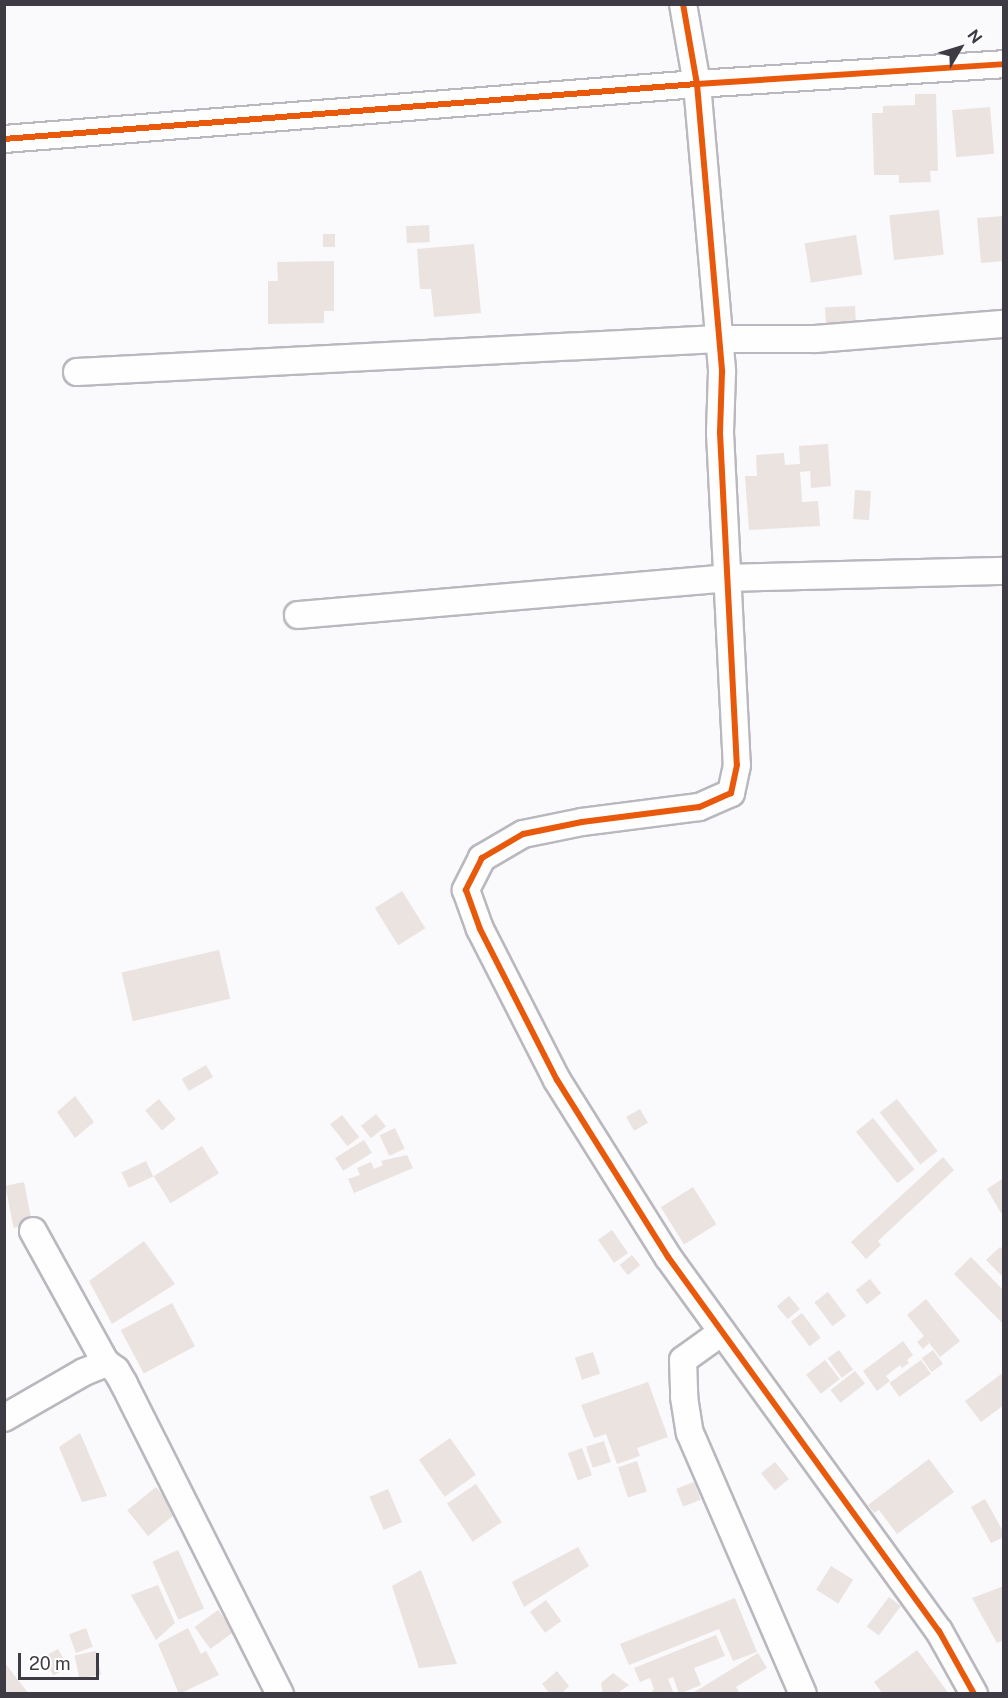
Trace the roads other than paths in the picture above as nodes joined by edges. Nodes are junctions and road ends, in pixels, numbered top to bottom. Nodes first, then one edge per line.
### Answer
1 (683, 4) edge
2 (1004, 64) edge
3 (697, 84) junction
4 (4, 139) edge
5 (1004, 324) edge
6 (718, 339) junction
7 (77, 372) dead end
8 (1004, 571) edge
9 (728, 578) junction
10 (298, 615) dead end
11 (33, 1231) dead end
12 (722, 1332) junction
13 (106, 1364) junction
14 (4, 1418) edge
15 (280, 1694) edge
16 (803, 1694) edge
17 (974, 1694) edge

1 - 3 street
2 - 3 street
3 - 4 street
3 - 6 street
5 - 6 street
6 - 7 street
6 - 9 street
8 - 9 street
9 - 10 street
9 - 12 street
11 - 13 street
12 - 16 street
12 - 17 street
13 - 14 street
13 - 15 street

